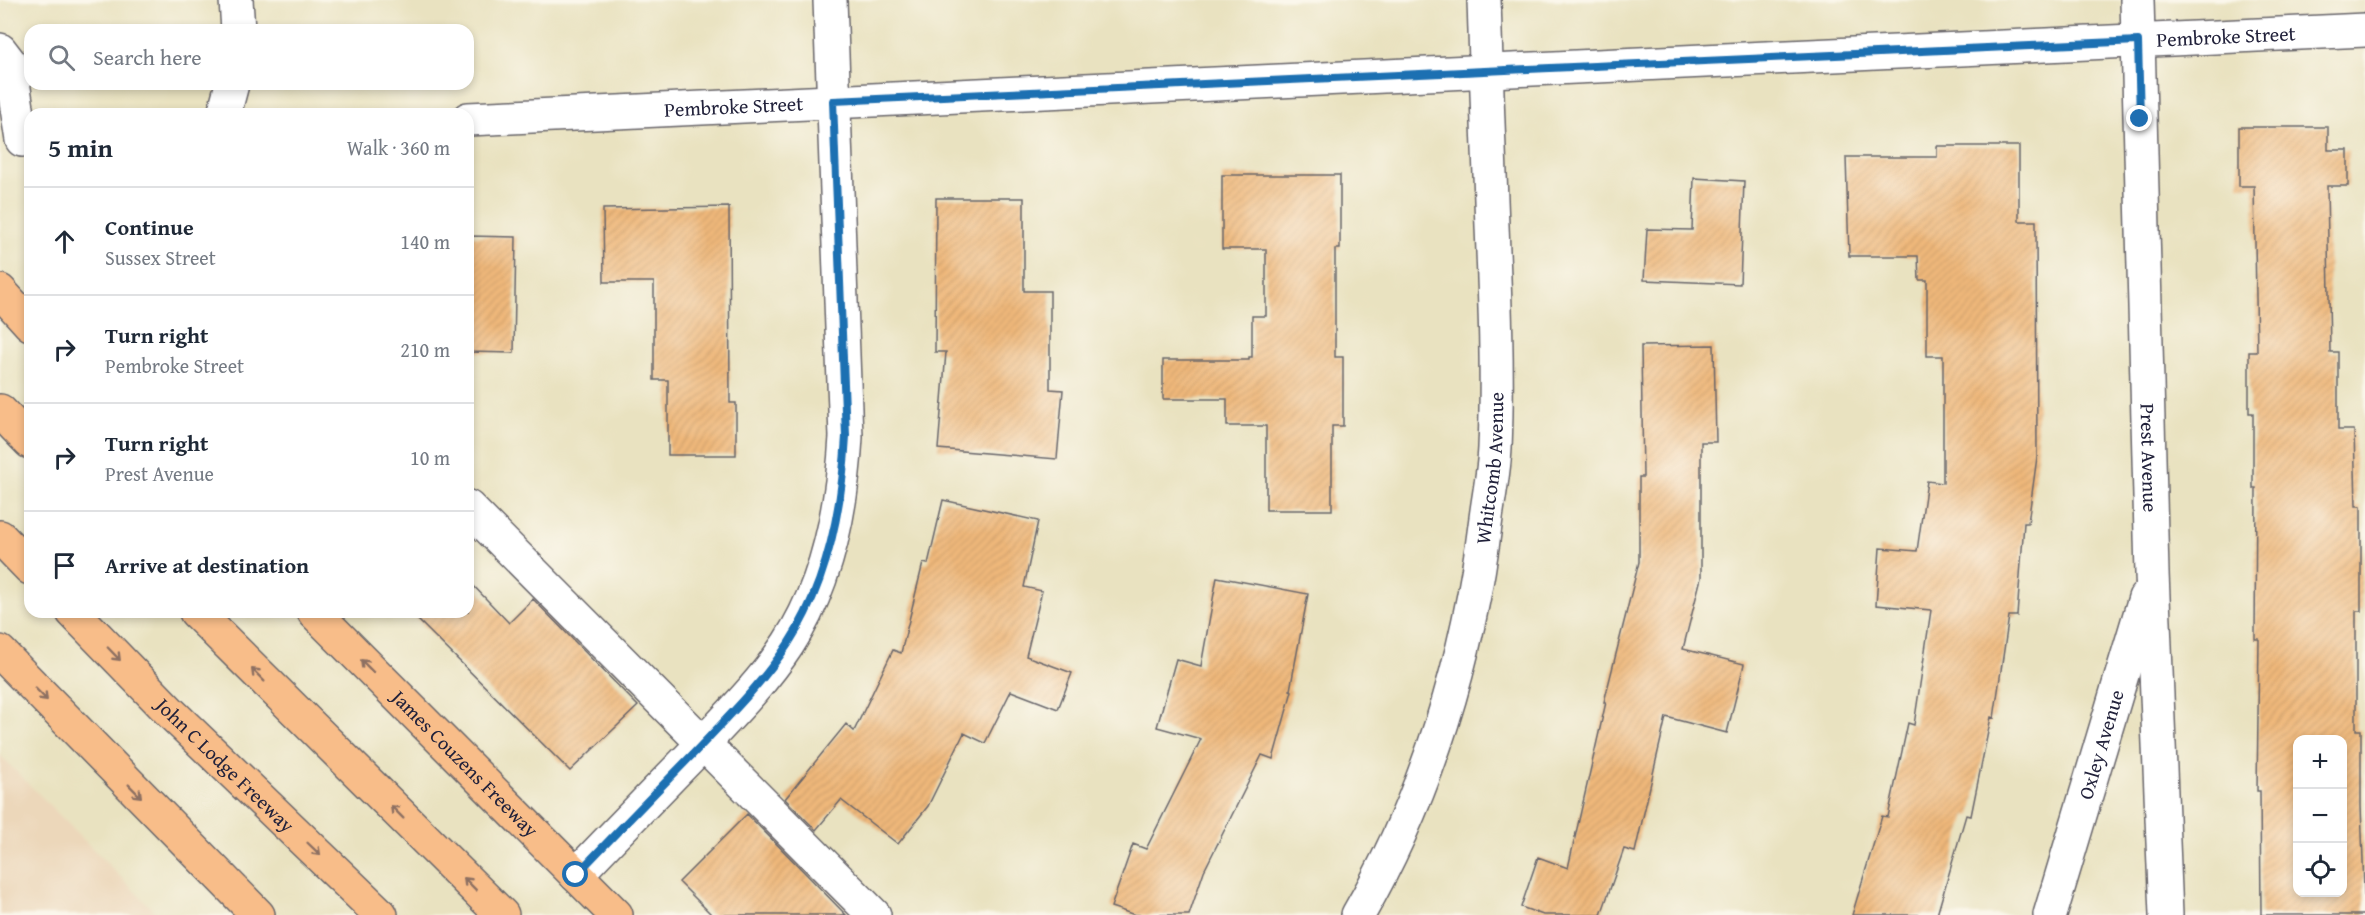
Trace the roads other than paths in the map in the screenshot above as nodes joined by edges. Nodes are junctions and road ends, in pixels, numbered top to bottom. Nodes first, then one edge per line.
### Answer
1 (236, 0) edge
2 (830, 0) edge
3 (1484, 0) edge
4 (2137, 0) edge
5 (238, 24) edge
6 (2365, 30) edge
7 (2138, 41) junction
8 (0, 50) edge
9 (1486, 71) junction
10 (230, 90) edge
11 (833, 101) junction
12 (226, 108) edge
13 (474, 119) edge
14 (17, 140) edge
15 (0, 291) edge
16 (24, 317) edge
17 (0, 411) edge
18 (24, 436) edge
19 (474, 513) edge
20 (0, 537) edge
21 (24, 562) edge
22 (2152, 573) junction
23 (79, 618) edge
24 (202, 618) edge
25 (320, 618) edge
26 (0, 652) edge
27 (703, 743) junction
28 (576, 875) junction
29 (258, 915) edge
30 (381, 915) edge
31 (502, 915) edge
32 (616, 915) edge
33 (874, 915) edge
34 (1358, 915) edge
35 (2050, 915) edge
36 (2166, 915) edge

1 - 5 street
2 - 11 street
3 - 9 street, Whitcomb Avenue
4 - 7 street, Prest Avenue
6 - 7 street, Pembroke Street
7 - 9 street, Pembroke Street
7 - 22 street, Prest Avenue
8 - 14 street
9 - 11 street, Pembroke Street
9 - 34 street, Whitcomb Avenue
10 - 12 street
11 - 13 street, Pembroke Street
11 - 27 street
15 - 16 main road
17 - 18 main road
19 - 27 street
20 - 21 main road
22 - 35 street, Oxley Avenue
22 - 36 street, Prest Avenue
23 -> 30 main road, John C Lodge Freeway
31 -> 24 main road
28 -> 25 main road, James Couzens Freeway
26 -> 29 main road
27 - 28 street
27 - 33 street
28 - 32 main road, James Couzens Freeway

